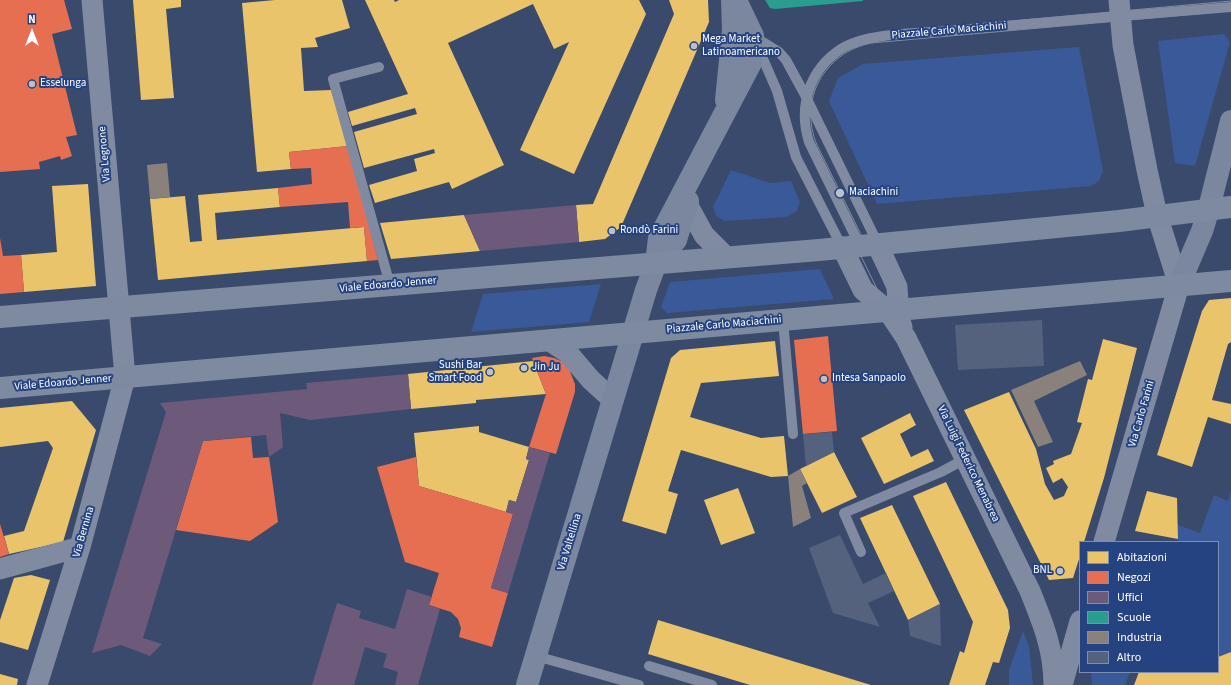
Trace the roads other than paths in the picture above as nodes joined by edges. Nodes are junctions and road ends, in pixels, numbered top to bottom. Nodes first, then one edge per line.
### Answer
1 (92, 0) edge
2 (732, 0) edge
3 (736, 0) edge
4 (1231, 7) edge
5 (1120, 8) edge
6 (753, 36) junction
7 (379, 67) dead end
8 (806, 98) junction
9 (725, 109) junction
10 (1231, 121) edge
11 (695, 171) junction
12 (687, 204) junction
13 (1231, 207) edge
14 (1209, 208) junction
15 (1157, 215) junction
16 (865, 248) junction
17 (726, 257) junction
18 (656, 263) junction
19 (1231, 281) edge
20 (390, 285) junction
21 (1179, 285) junction
22 (119, 308) junction
23 (893, 311) junction
24 (0, 317) edge
25 (783, 320) junction
26 (633, 332) junction
27 (906, 338) joint
28 (550, 340) junction
29 (125, 377) junction
30 (0, 388) edge
31 (613, 400) junction
32 (793, 434) dead end
33 (965, 459) junction
34 (1104, 541) edge
35 (80, 547) junction
36 (861, 552) dead end
37 (0, 569) edge
38 (1079, 625) edge
39 (536, 656) junction
40 (649, 666) dead end
41 (531, 684) edge
42 (37, 685) edge
43 (639, 685) edge
44 (712, 685) edge
45 (1054, 685) edge
46 (1062, 685) edge

1 - 22 street, Via Legnone
2 - 9 main road
3 - 6 main road
4 - 5 lane, Piazzale Carlo Maciachini
5 - 8 lane, Piazzale Carlo Maciachini
5 - 15 street
6 - 8 lane, Piazzale Carlo Maciachini
6 - 9 main road
6 - 16 lane, Piazzale Carlo Maciachini
7 - 20 lane
8 - 16 lane, Piazzale Carlo Maciachini
8 - 16 lane, Piazzale Carlo Maciachini
9 - 11 main road
10 - 14 main road
11 - 12 main road
11 - 18 main road
12 - 17 street
12 - 18 main road
13 - 14 main road
14 - 15 main road
14 - 21 main road
15 - 16 main road
15 - 21 street
16 - 17 main road
16 - 23 street, Piazzale Carlo Maciachini
16 - 23 street, Piazzale Carlo Maciachini
17 - 18 main road
18 - 20 main road, Viale Edoardo Jenner
18 - 26 main road
19 - 21 main road, Piazzale Carlo Maciachini
20 - 22 main road, Viale Edoardo Jenner
21 - 23 main road, Piazzale Carlo Maciachini
21 - 34 street, Via Carlo Farini
22 - 24 main road, Viale Edoardo Jenner
22 - 29 street, Viale Edoardo Jenner
23 - 25 main road, Piazzale Carlo Maciachini
23 - 27 street, Piazzale Carlo Maciachini
25 - 26 main road, Piazzale Carlo Maciachini
25 - 32 lane
26 - 28 main road, Viale Edoardo Jenner
26 - 31 main road, Via Valtellina
27 - 33 street, Via Luigi Federico Menabrea
28 - 29 main road, Viale Edoardo Jenner
28 - 31 street
29 - 30 main road, Viale Edoardo Jenner
29 - 35 street, Via Bernina
31 - 39 main road, Via Valtellina
33 - 36 lane
33 - 45 street, Via Luigi Federico Menabrea
35 - 37 street
35 - 42 street, Via Bernina
38 - 46 street
39 - 41 main road, Via Valtellina
39 - 43 lane
40 - 44 lane

